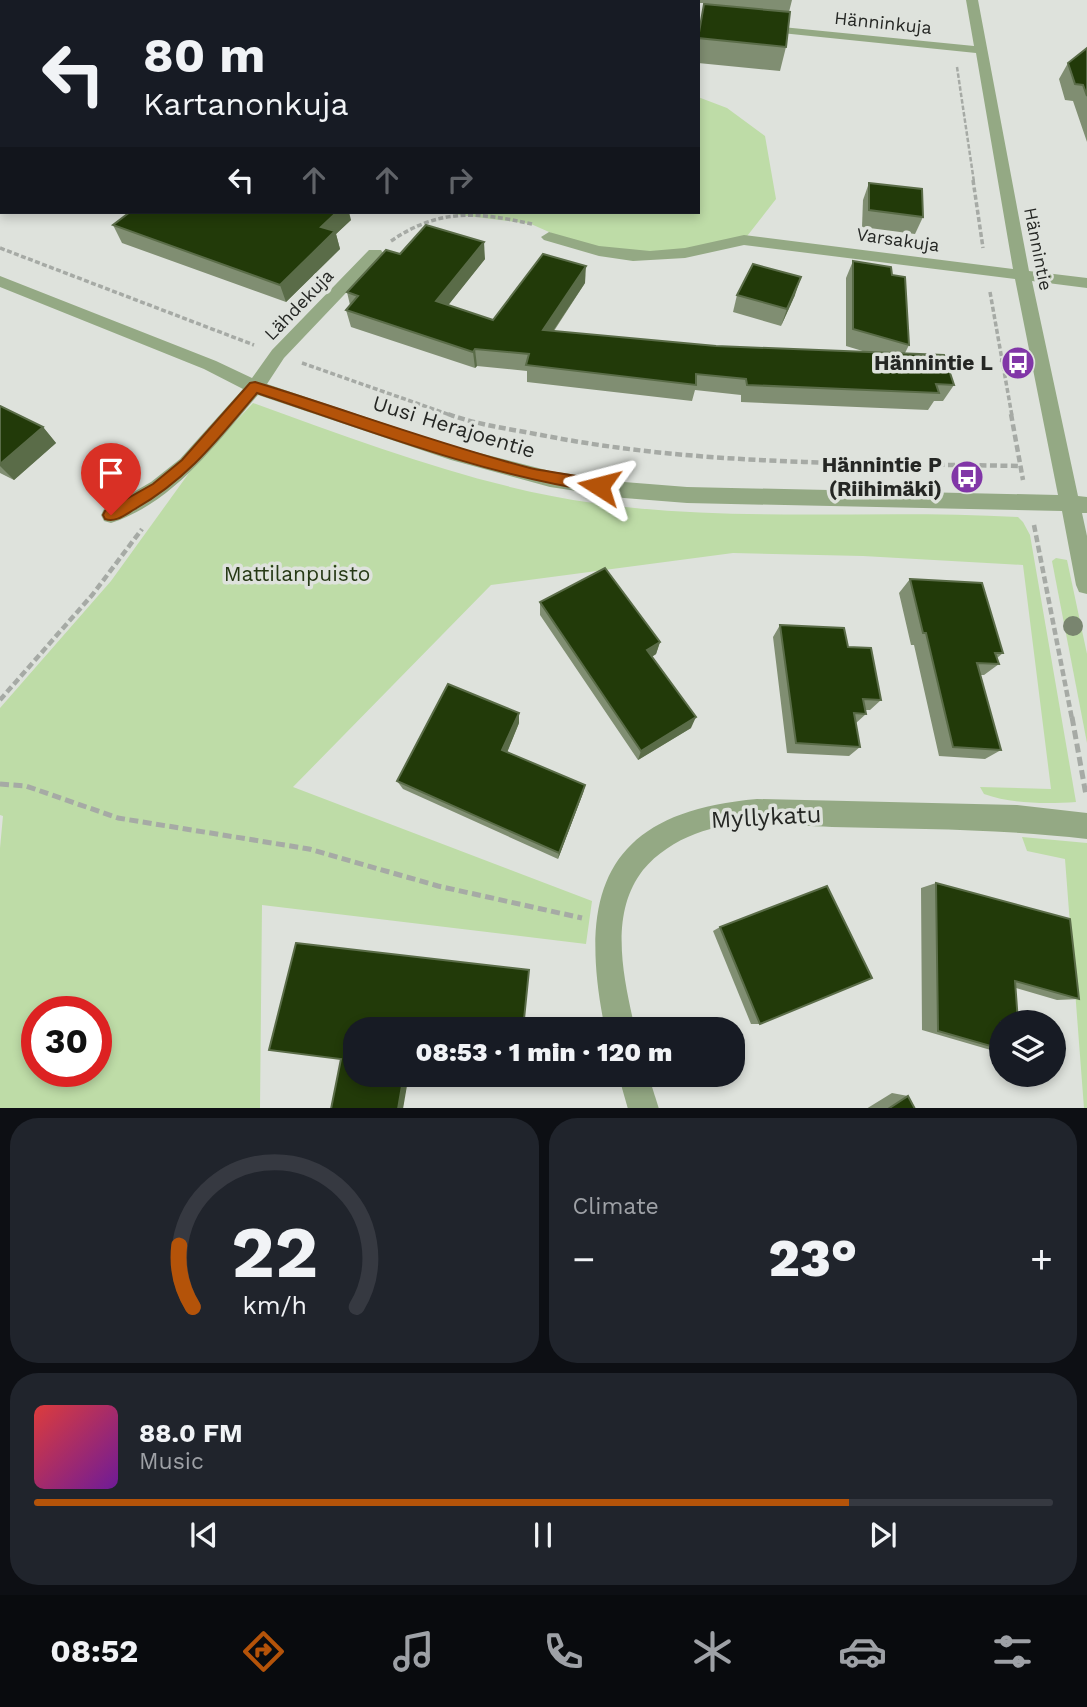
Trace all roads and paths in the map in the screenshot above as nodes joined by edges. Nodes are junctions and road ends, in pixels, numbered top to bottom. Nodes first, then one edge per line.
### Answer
1 (972, 0) edge
2 (753, 27) edge
3 (954, 47) junction
4 (981, 50) junction
5 (550, 237) joint
6 (0, 248) edge
7 (375, 253) joint
8 (987, 272) junction
9 (1022, 274) junction
10 (0, 281) edge
11 (1087, 283) edge
12 (278, 354) junction
13 (1000, 360) junction
14 (1018, 363) dead end
15 (255, 387) junction
16 (962, 465) junction
17 (1020, 466) junction
18 (967, 477) dead end
19 (1027, 501) junction
20 (1078, 504) edge
21 (111, 515) dead end
22 (147, 523) dead end
23 (1087, 585) edge
24 (0, 700) edge
25 (0, 784) edge
26 (1087, 803) edge
27 (1087, 826) edge
28 (607, 923) junction
29 (617, 1017) edge
30 (638, 1087) edge
31 (644, 1108) edge

1 - 4 street, Hännintie
2 - 3 street, Hänninkuja
3 - 4 street, Hänninkuja
3 - 8 path
4 - 9 street, Hännintie
5 - 7 path
5 - 8 street, Varsakuja
6 - 12 path
7 - 12 street, Lähdekuja
8 - 9 street, Varsakuja
8 - 13 path
9 - 11 street, Varsakuja
9 - 20 street, Hännintie
10 - 15 street, Uusi Herajoentie
12 - 15 street, Lähdekuja
12 - 16 path
13 - 14 path
13 - 17 path
15 - 19 street, Uusi Herajoentie
15 - 21 street, Lähdekuja
16 - 17 path
16 - 18 path
17 - 19 path
19 - 20 street, Uusi Herajoentie
19 - 26 path
20 - 23 street
22 - 24 path
25 - 28 path
27 - 28 street, Myllykatu
28 - 29 street, Myllykatu
30 - 31 street

